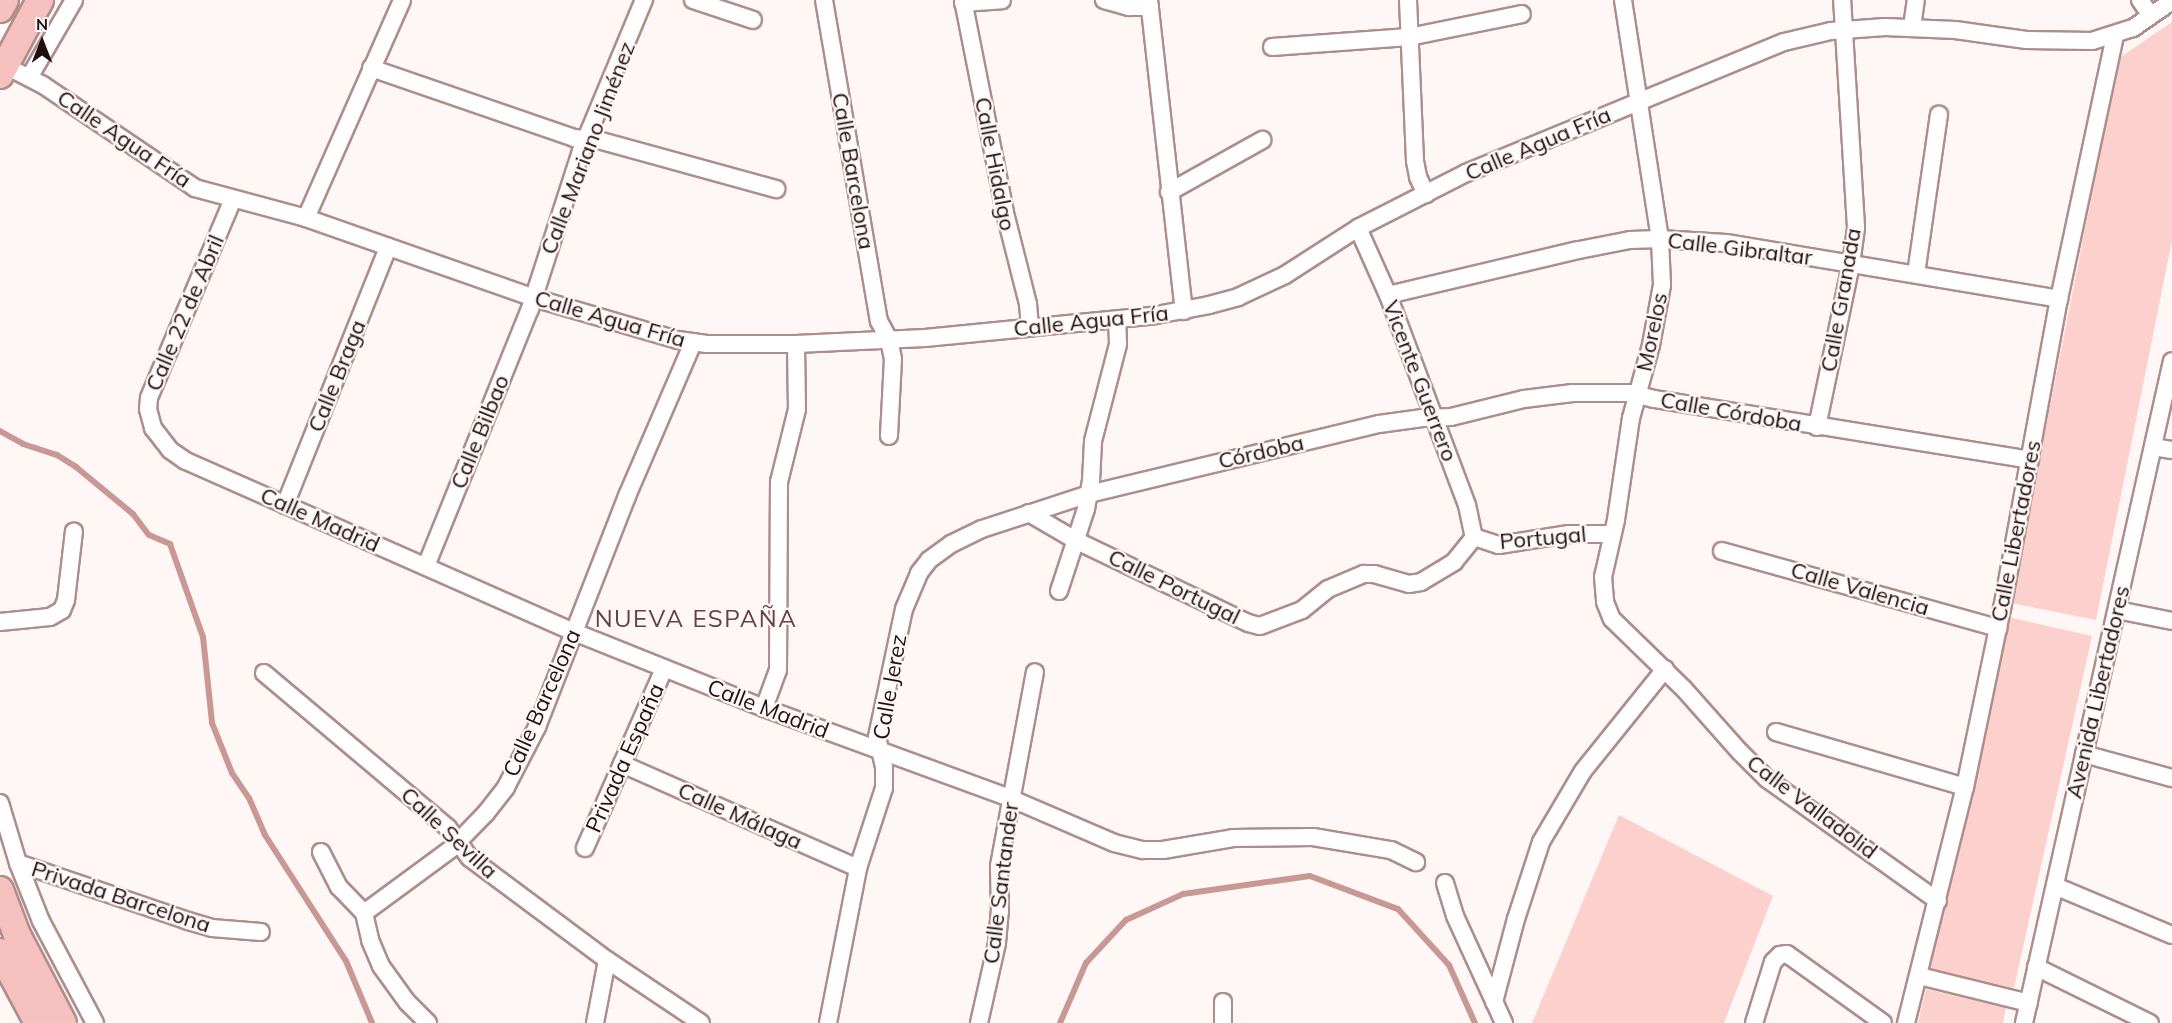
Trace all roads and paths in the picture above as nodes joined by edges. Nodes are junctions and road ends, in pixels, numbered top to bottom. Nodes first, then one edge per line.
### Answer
1 (5, 0) edge
2 (40, 0) edge
3 (74, 0) edge
4 (402, 0) edge
5 (645, 0) edge
6 (693, 0) edge
7 (824, 0) edge
8 (1002, 0) edge
9 (1104, 0) edge
10 (1408, 0) edge
11 (1623, 0) edge
12 (1842, 0) edge
13 (1916, 0) edge
14 (2140, 0) edge
15 (963, 1) edge
16 (2171, 2) edge
17 (1149, 3) edge
18 (0, 9) edge
19 (1522, 14) dead end
20 (2151, 16) junction
21 (753, 20) dead end
22 (1911, 27) junction
23 (1845, 28) junction
24 (2115, 36) junction
25 (1409, 38) junction
26 (1272, 47) dead end
27 (1, 67) edge
28 (371, 68) junction
29 (30, 76) junction
30 (1638, 103) junction
31 (1939, 115) dead end
32 (586, 140) junction
33 (1262, 140) dead end
34 (776, 189) dead end
35 (1169, 192) junction
36 (1426, 194) junction
37 (233, 199) junction
38 (306, 218) junction
39 (1358, 228) junction
40 (1660, 239) junction
41 (388, 247) junction
42 (1851, 264) junction
43 (1916, 273) junction
44 (1388, 295) junction
45 (534, 298) junction
46 (2059, 299) junction
47 (1184, 311) junction
48 (1117, 320) junction
49 (1030, 327) junction
50 (889, 340) junction
51 (693, 343) junction
52 (796, 344) junction
53 (2172, 361) edge
54 (1638, 395) junction
55 (1434, 418) junction
56 (1817, 427) junction
57 (153, 428) joint
58 (889, 436) dead end
59 (2153, 447) junction
60 (2172, 450) edge
61 (2030, 460) junction
62 (1089, 494) junction
63 (285, 505) junction
64 (1029, 513) junction
65 (74, 531) dead end
66 (1612, 534) junction
67 (1474, 537) junction
68 (1077, 541) junction
69 (1722, 551) dead end
70 (426, 566) junction
71 (1059, 591) dead end
72 (2116, 610) junction
73 (2172, 621) edge
74 (0, 622) edge
75 (1998, 628) junction
76 (574, 632) junction
77 (1647, 650) joint
78 (664, 669) junction
79 (1665, 669) junction
80 (1035, 672) dead end
81 (264, 673) dead end
82 (764, 708) junction
83 (1776, 732) dead end
84 (880, 752) junction
85 (2084, 754) junction
86 (622, 764) junction
87 (2172, 778) edge
88 (1965, 787) junction
89 (1012, 799) junction
90 (0, 803) edge
91 (459, 842) junction
92 (585, 848) dead end
93 (321, 852) dead end
94 (1416, 862) dead end
95 (18, 863) junction
96 (858, 868) junction
97 (1445, 883) dead end
98 (2055, 886) junction
99 (0, 890) edge
100 (1938, 900) junction
101 (364, 913) junction
102 (261, 932) dead end
103 (2172, 935) edge
104 (0, 952) edge
105 (607, 960) junction
106 (2036, 967) junction
107 (1919, 976) junction
108 (1223, 1002) dead end
109 (1494, 1002) junction
110 (2023, 1002) junction
111 (38, 1023) edge
112 (63, 1023) edge
113 (95, 1023) edge
114 (428, 1023) edge
115 (595, 1023) edge
116 (701, 1023) edge
117 (828, 1023) edge
118 (978, 1023) edge
119 (1223, 1023) edge
120 (1503, 1023) edge
121 (1754, 1023) edge
122 (1884, 1023) edge
123 (1906, 1023) edge
124 (2024, 1023) edge
125 (2150, 1023) edge

1 - 18 main road
2 - 27 main road
3 - 29 street
4 - 28 street
5 - 32 street, Calle Mariano Jiménez
6 - 21 street
7 - 50 street, Calle Barcelona
8 - 15 street
9 - 17 street
10 - 25 street
11 - 30 street, Morelos
12 - 23 street, Calle Granada
13 - 22 street
14 - 20 street
15 - 49 street, Calle Hidalgo
16 - 20 street, Calle Agua Fría
17 - 35 street
19 - 25 street
20 - 24 street, Calle Agua Fría
22 - 23 street, Calle Agua Fría
22 - 24 street, Calle Agua Fría
23 - 30 street, Calle Agua Fría
23 - 42 street, Calle Granada
24 - 46 street, Calle Libertadores
25 - 26 street
25 - 36 street
27 - 29 street, Calle Agua Fría
28 - 32 street
28 - 38 street
29 - 37 street, Calle Agua Fría
30 - 36 street, Calle Agua Fría
30 - 40 street, Morelos
31 - 43 street
32 - 34 street
32 - 45 street, Calle Mariano Jiménez
33 - 35 street
35 - 47 street
36 - 39 street, Calle Agua Fría
37 - 38 street, Calle Agua Fría
37 - 57 street, Calle 22 de Abril
38 - 41 street, Calle Agua Fría
39 - 44 street, Vicente Guerrero
39 - 47 street, Calle Agua Fría
40 - 42 street, Calle Gibraltar
40 - 44 street, Calle Gibraltar
40 - 54 street, Morelos
41 - 45 street, Calle Agua Fría
41 - 63 street, Calle Braga
42 - 43 street, Calle Gibraltar
42 - 56 street, Calle Granada
43 - 46 street, Calle Gibraltar
44 - 55 street, Vicente Guerrero
45 - 51 street, Calle Agua Fría
45 - 70 street, Calle Bilbao
46 - 61 street, Calle Libertadores
47 - 48 street, Calle Agua Fría
48 - 49 street, Calle Agua Fría
48 - 62 street
49 - 50 street, Calle Agua Fría
50 - 52 street, Calle Agua Fría
50 - 58 street, Calle Barcelona
51 - 52 street, Calle Agua Fría
51 - 76 street, Calle Barcelona
52 - 82 street
53 - 59 street, Avenida Libertadores
54 - 55 street, Calle Córdoba
54 - 56 street, Calle Córdoba
54 - 66 street, Morelos
55 - 62 street, Córdoba
55 - 67 street, Vicente Guerrero
56 - 61 street, Calle Córdoba
57 - 63 street, Calle Madrid
59 - 60 street
59 - 72 street, Avenida Libertadores
61 - 75 street, Calle Libertadores
62 - 64 street, Calle Jerez
62 - 68 street
63 - 70 street, Calle Madrid
64 - 68 street, Calle Portugal
64 - 84 street, Calle Jerez
65 - 74 street
66 - 67 street, Portugal
66 - 77 street, Morelos
67 - 68 street, Calle Portugal
68 - 71 street
69 - 75 street, Calle Valencia
70 - 76 street, Calle Madrid
72 - 73 street
72 - 85 street, Avenida Libertadores
75 - 88 street, Calle Libertadores
76 - 78 street, Calle Madrid
76 - 91 street, Calle Barcelona
77 - 79 street, Calle Valladolid
78 - 82 street, Calle Madrid
78 - 86 street, Privada España
79 - 100 street, Calle Valladolid
79 - 109 street
80 - 89 street, Calle Santander
81 - 91 street, Calle Sevilla
82 - 84 street, Calle Madrid
83 - 88 street
84 - 89 street, Calle Madrid
84 - 96 street, Calle Jerez
85 - 87 street
85 - 98 street, Avenida Libertadores
86 - 92 street, Privada España
86 - 96 street, Calle Málaga
88 - 100 street, Calle Libertadores
89 - 94 street, Calle Madrid
89 - 118 street, Calle Santander
90 - 95 street
91 - 101 street, Calle Barcelona
91 - 105 street, Calle Sevilla
93 - 101 street
95 - 102 street, Privada Barcelona
95 - 113 street
96 - 117 street, Calle Jerez
97 - 109 street
98 - 103 street
98 - 106 street, Avenida Libertadores
99 - 112 main road
100 - 107 street, Calle Libertadores
101 - 114 street
104 - 111 main road
105 - 115 street
105 - 116 street, Calle Sevilla
106 - 110 street, Avenida Libertadores
106 - 125 street
107 - 110 street
107 - 123 street, Calle Libertadores
108 - 119 street
109 - 120 street
110 - 124 street, Avenida Libertadores
121 - 122 street

